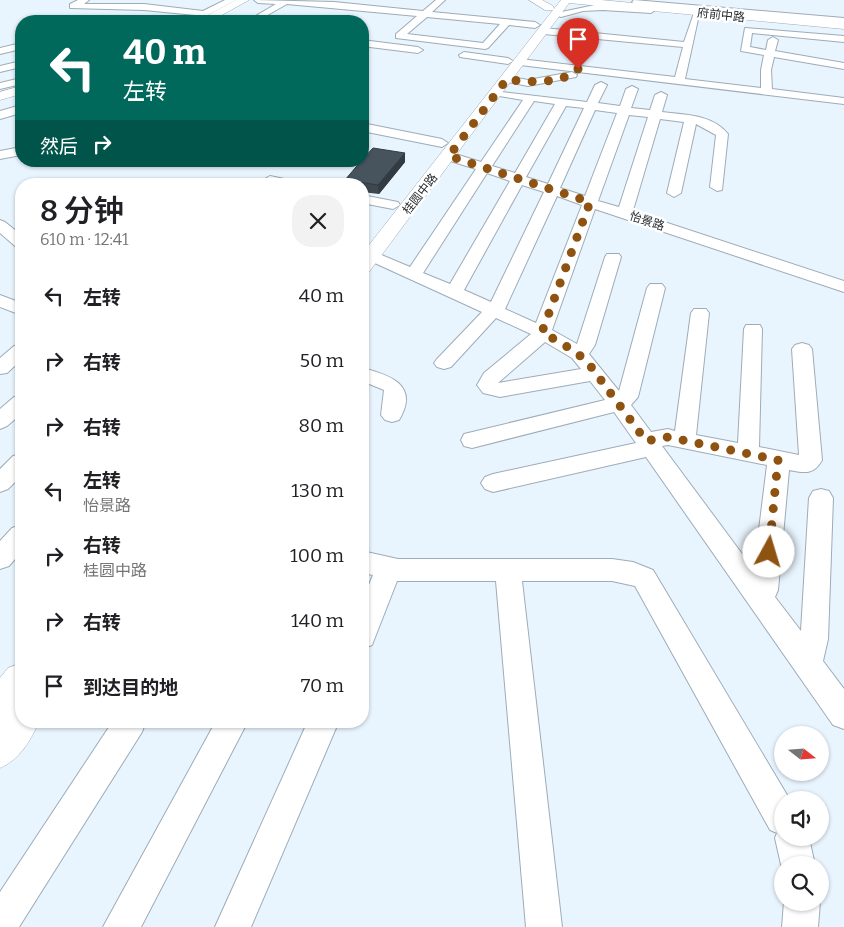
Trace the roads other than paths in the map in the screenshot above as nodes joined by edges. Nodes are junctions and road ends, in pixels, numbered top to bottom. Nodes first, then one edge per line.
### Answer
1 (85, 0) edge
2 (183, 0) edge
3 (258, 0) edge
4 (263, 0) edge
5 (410, 0) edge
6 (441, 0) edge
7 (534, 0) edge
8 (567, 0) edge
9 (592, 0) edge
10 (704, 0) edge
11 (207, 1) edge
12 (607, 1) edge
13 (239, 2) edge
14 (338, 2) edge
15 (284, 3) junction
16 (193, 4) dead end
17 (308, 4) junction
18 (624, 4) edge
19 (455, 6) dead end
20 (652, 6) edge
21 (163, 9) junction
22 (554, 9) edge
23 (179, 11) junction
24 (396, 12) junction
25 (294, 13) dead end
26 (697, 13) junction
27 (844, 13) edge
28 (424, 14) junction
29 (170, 15) edge
30 (198, 15) edge
31 (217, 15) edge
32 (217, 15) edge
33 (220, 15) edge
34 (262, 15) edge
35 (443, 16) junction
36 (462, 18) junction
37 (817, 19) junction
38 (485, 20) junction
39 (645, 20) dead end
40 (382, 22) dead end
41 (506, 23) junction
42 (794, 25) junction
43 (844, 25) edge
44 (539, 28) junction
45 (634, 30) dead end
46 (418, 38) junction
47 (689, 40) junction
48 (439, 41) junction
49 (0, 42) edge
50 (15, 42) edge
51 (772, 43) junction
52 (15, 44) edge
53 (464, 44) junction
54 (627, 44) junction
55 (650, 44) junction
56 (369, 45) edge
57 (0, 51) edge
58 (840, 52) edge
59 (456, 54) dead end
60 (15, 56) edge
61 (567, 56) dead end
62 (801, 57) junction
63 (0, 60) edge
64 (514, 61) junction
65 (15, 65) edge
66 (560, 67) junction
67 (587, 67) junction
68 (0, 69) edge
69 (803, 72) dead end
70 (819, 73) dead end
71 (635, 77) junction
72 (507, 79) junction
73 (679, 81) junction
74 (601, 85) dead end
75 (0, 86) edge
76 (767, 86) junction
77 (15, 87) edge
78 (15, 89) edge
79 (15, 90) edge
80 (0, 91) edge
81 (15, 92) edge
82 (497, 93) junction
83 (661, 95) dead end
84 (0, 96) edge
85 (531, 98) junction
86 (0, 101) edge
87 (842, 101) edge
88 (562, 102) junction
89 (593, 105) junction
90 (15, 110) edge
91 (625, 110) junction
92 (657, 114) junction
93 (0, 115) edge
94 (691, 118) junction
95 (15, 123) edge
96 (0, 125) edge
97 (369, 129) edge
98 (442, 150) junction
99 (15, 152) edge
100 (0, 155) edge
101 (486, 168) junction
102 (520, 178) junction
103 (717, 187) dead end
104 (554, 190) junction
105 (674, 194) dead end
106 (369, 200) edge
107 (590, 202) junction
108 (393, 205) junction
109 (622, 213) junction
110 (0, 225) edge
111 (12, 240) edge
112 (369, 250) edge
113 (369, 252) edge
114 (369, 257) edge
115 (613, 257) dead end
116 (414, 274) junction
117 (844, 287) edge
118 (656, 288) dead end
119 (454, 292) junction
120 (0, 300) edge
121 (15, 307) edge
122 (494, 310) junction
123 (15, 312) edge
124 (700, 312) dead end
125 (0, 322) edge
126 (753, 328) dead end
127 (542, 332) junction
128 (802, 350) dead end
129 (579, 354) junction
130 (15, 355) edge
131 (444, 363) dead end
132 (0, 368) edge
133 (596, 374) junction
134 (369, 376) edge
135 (619, 404) junction
136 (15, 407) edge
137 (392, 415) dead end
138 (0, 421) edge
139 (472, 440) dead end
140 (685, 440) junction
141 (648, 444) junction
142 (748, 454) junction
143 (778, 460) junction
144 (15, 468) edge
145 (0, 483) edge
146 (492, 483) dead end
147 (821, 498) dead end
148 (15, 542) edge
149 (0, 558) edge
150 (369, 564) edge
151 (389, 569) junction
152 (508, 570) junction
153 (759, 597) junction
154 (369, 619) edge
155 (805, 660) junction
156 (15, 688) edge
157 (0, 707) edge
158 (844, 714) edge
159 (15, 728) edge
160 (126, 728) edge
161 (229, 728) edge
162 (321, 728) edge
163 (0, 749) edge
164 (774, 804) edge
165 (801, 911) edge
166 (0, 924) edge
167 (121, 927) edge
168 (233, 927) edge
169 (544, 927) edge
170 (800, 927) edge

1 - 21 street
2 - 21 street
3 - 4 street
4 - 15 street
4 - 33 street
5 - 24 street
6 - 28 street
7 - 22 main road
8 - 18 main road, 府前中路
8 - 22 main road, 桂圆中路
9 - 12 main road, 府前中路
10 - 42 street
11 - 13 street
12 - 20 main road, 府前中路
13 - 31 main road
13 - 32 street
14 - 17 street
14 - 24 street
15 - 17 street
15 - 34 street
16 - 23 street
17 - 25 street
18 - 20 main road, 府前中路
18 - 22 main road
18 - 39 street
19 - 35 street
20 - 26 main road, 府前中路
20 - 42 main road, 府前中路
21 - 23 street
22 - 44 main road, 桂圆中路
23 - 29 street
23 - 30 street
24 - 28 street
24 - 40 street
26 - 42 main road, 府前中路
26 - 47 street
27 - 37 street
28 - 35 street
28 - 46 street
35 - 36 street
35 - 46 street
36 - 38 street
36 - 48 street
37 - 42 main road, 府前中路
37 - 43 main road, 府前中路
38 - 41 street
38 - 53 street
41 - 44 street
41 - 53 street
42 - 43 street
42 - 51 street
42 - 58 street
42 - 62 street
44 - 54 street
44 - 64 main road, 桂圆中路
44 - 64 main road, 桂圆中路
45 - 54 street
46 - 48 street
47 - 55 street
47 - 55 street
47 - 73 street
48 - 53 street
48 - 56 street
49 - 50 street
51 - 51 street
51 - 62 street
51 - 76 street
52 - 57 street
54 - 55 street
58 - 62 street
58 - 70 street
59 - 64 street
60 - 63 street
61 - 66 street
62 - 69 street
64 - 66 street
64 - 72 main road, 桂圆中路
64 - 98 main road, 桂圆中路
65 - 68 street
66 - 67 street
67 - 71 street
67 - 72 street
71 - 73 street
71 - 91 street
72 - 82 main road, 桂圆中路
73 - 76 street
74 - 89 street
75 - 77 street
76 - 87 street
78 - 80 main road
79 - 84 main road
81 - 86 street
82 - 85 street
82 - 98 main road, 桂圆中路
83 - 92 street
85 - 88 street
85 - 101 street
88 - 89 street
88 - 102 street
89 - 91 street
89 - 104 street
90 - 93 street
91 - 92 street
91 - 107 street
92 - 94 street
92 - 109 street
94 - 103 street
94 - 105 street
95 - 96 street
97 - 98 street, 怡景路
98 - 101 street, 怡景路
98 - 108 main road, 桂圆中路
98 - 113 main road, 桂圆中路
99 - 100 street
101 - 102 street, 怡景路
101 - 116 street
102 - 104 street, 怡景路
102 - 119 street
104 - 107 street, 怡景路
104 - 122 street
106 - 108 street
107 - 109 street, 怡景路
107 - 127 street
108 - 112 main road, 桂圆中路
109 - 117 street, 怡景路
110 - 111 street
114 - 116 street
115 - 129 street
116 - 119 street
118 - 135 street
119 - 122 street
120 - 121 street
122 - 127 street
122 - 131 street
123 - 125 street
124 - 140 street
126 - 142 street
127 - 129 street
127 - 133 street
128 - 143 street
129 - 133 street
130 - 132 street
133 - 135 street
134 - 137 street
135 - 139 street
135 - 141 street
136 - 138 street
140 - 141 street
140 - 142 street
141 - 146 street
141 - 153 street
142 - 143 street
143 - 153 street
144 - 145 street
147 - 155 street
148 - 149 street
150 - 151 street
151 - 152 street
151 - 154 street
152 - 164 street
152 - 169 street
153 - 155 street
155 - 158 street
156 - 157 main road
159 - 163 main road
160 - 166 street
161 - 167 street
162 - 168 street
165 - 170 street

